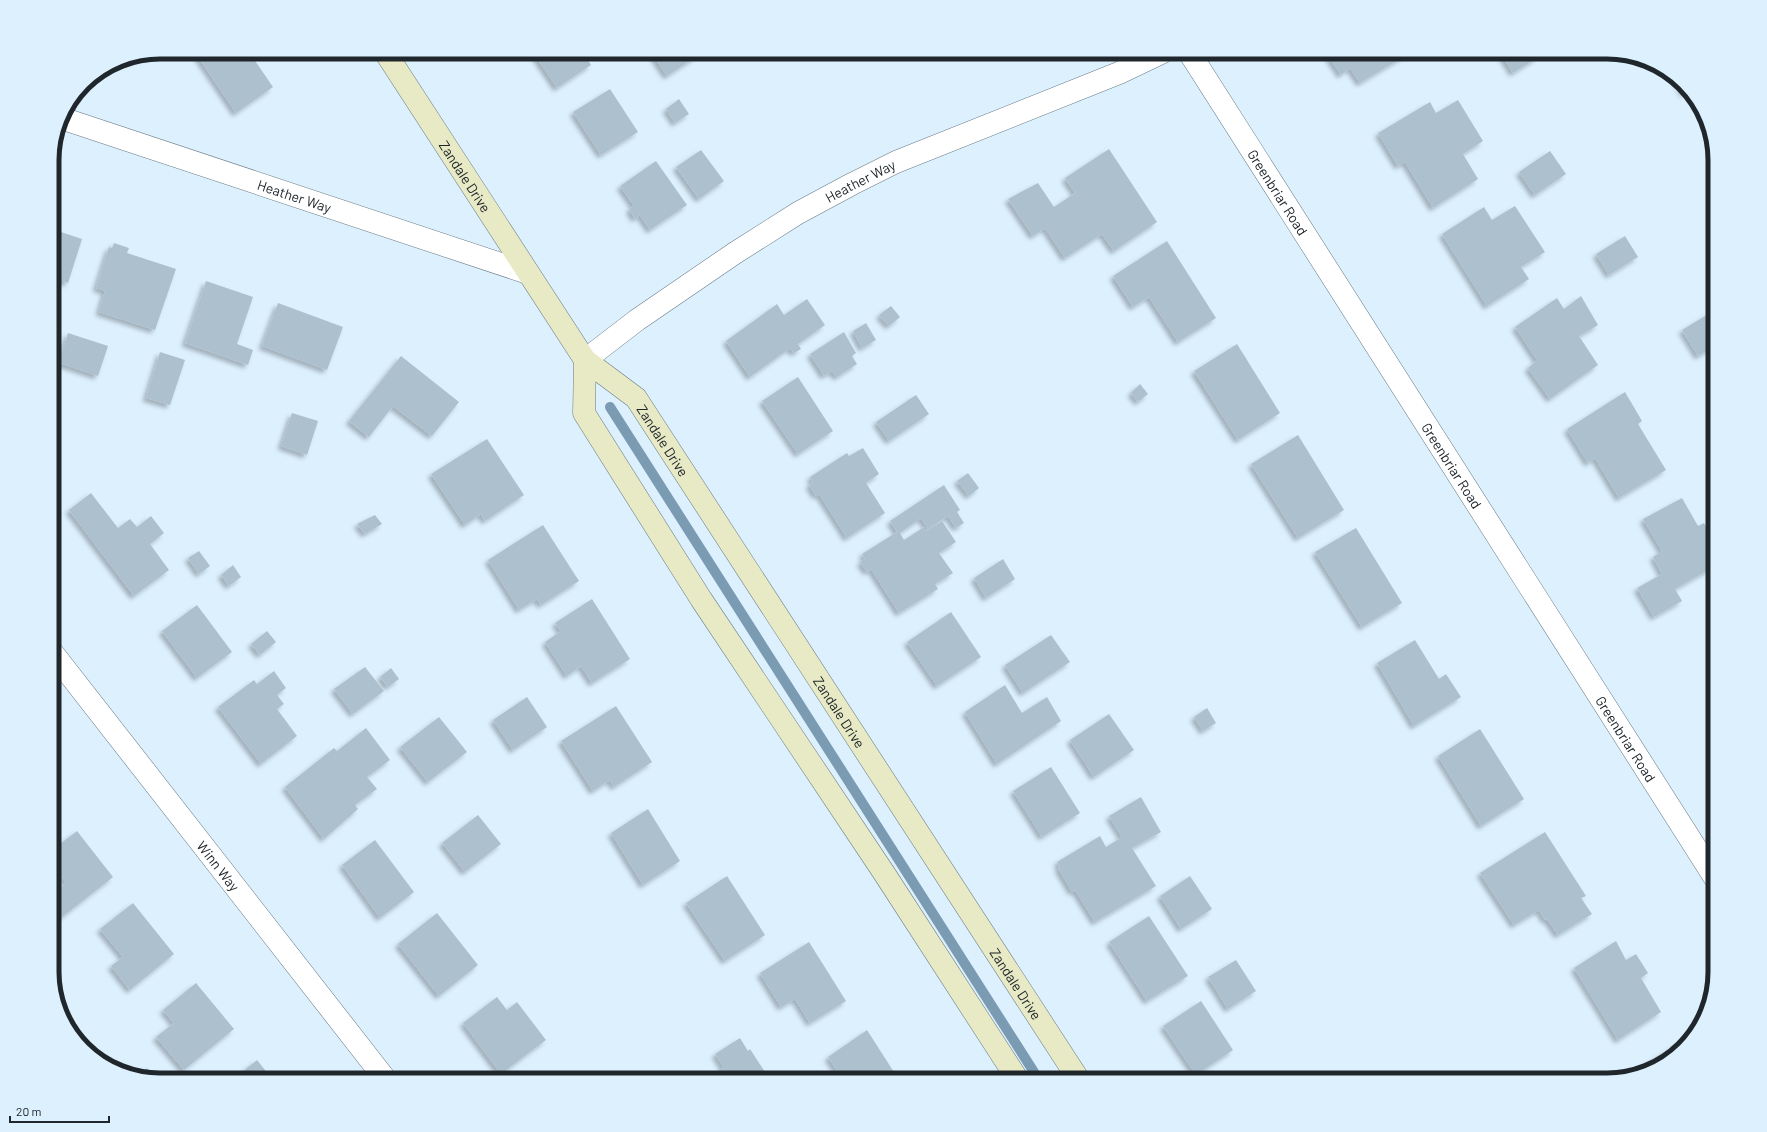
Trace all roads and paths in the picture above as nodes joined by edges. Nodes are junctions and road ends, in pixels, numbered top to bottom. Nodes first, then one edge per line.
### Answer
1 (390, 59) edge
2 (1149, 59) edge
3 (1193, 59) edge
4 (68, 120) edge
5 (528, 273) junction
6 (585, 360) junction
7 (59, 661) edge
8 (1708, 867) edge
9 (381, 1073) edge
10 (1013, 1073) edge
11 (1074, 1073) edge

1 - 5 street, Zandale Drive
2 - 6 street, Heather Way
3 - 8 street, Greenbriar Road
4 - 5 street, Heather Way
5 - 6 street, Zandale Drive
6 - 10 street
6 - 11 street, Zandale Drive
7 - 9 street, Winn Way

